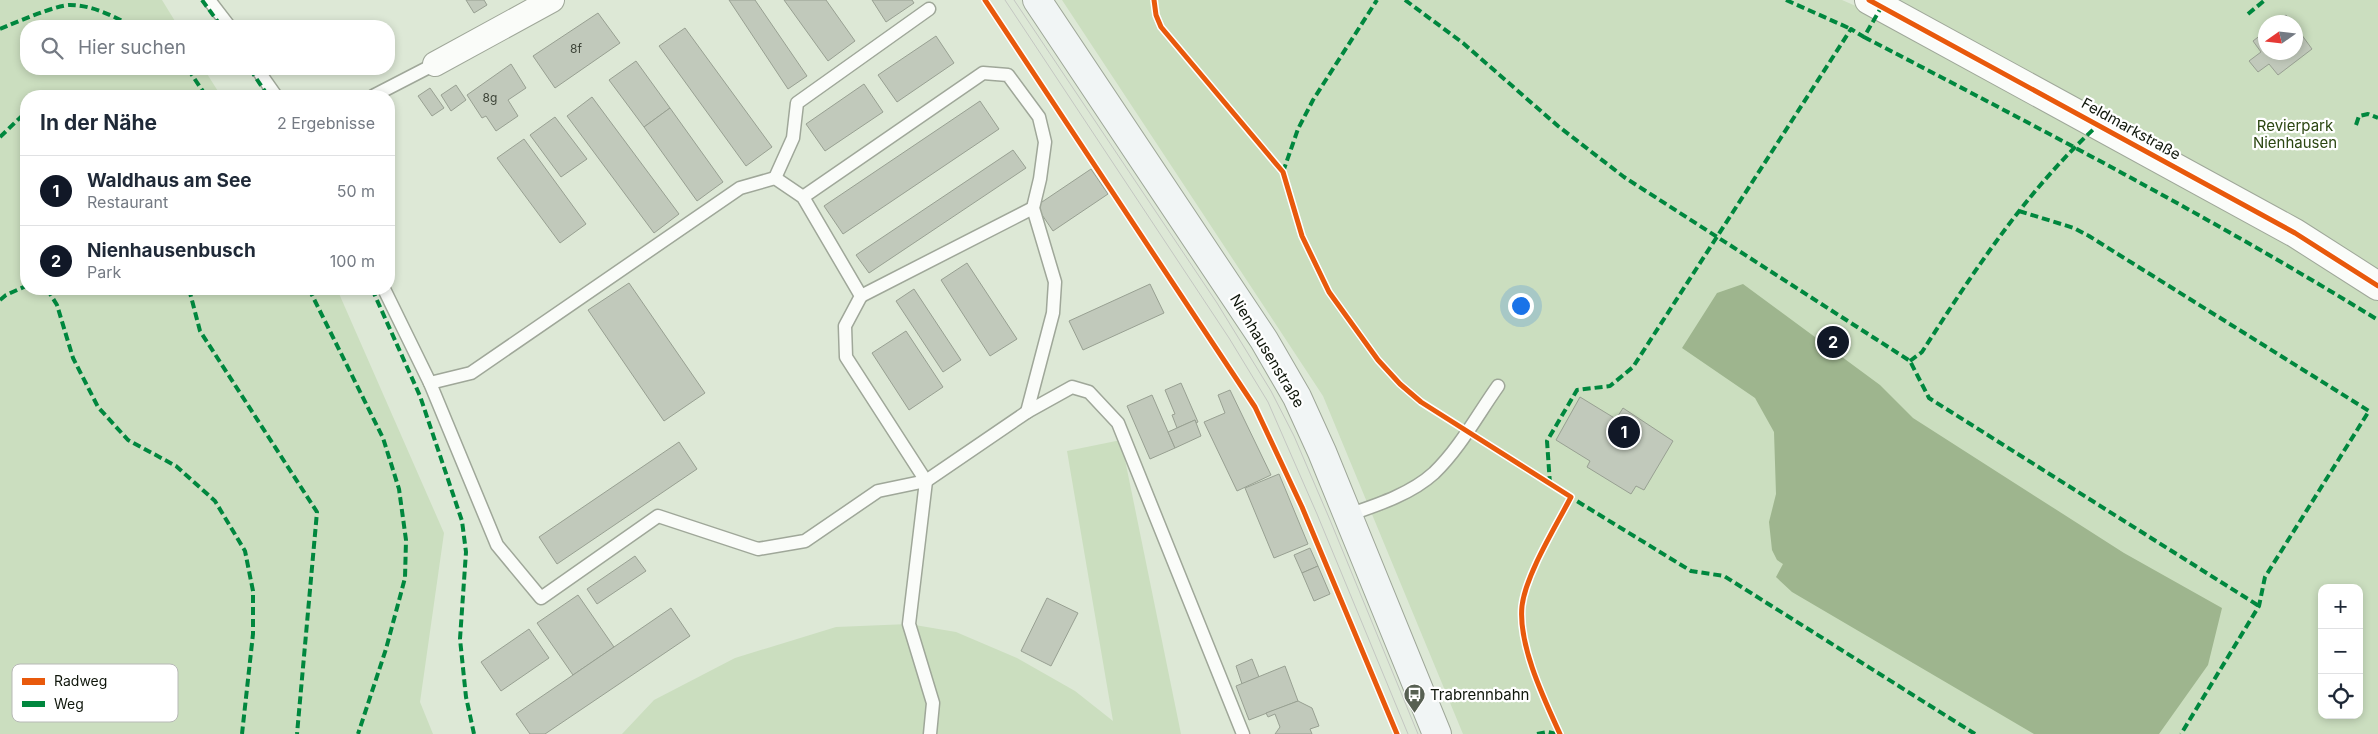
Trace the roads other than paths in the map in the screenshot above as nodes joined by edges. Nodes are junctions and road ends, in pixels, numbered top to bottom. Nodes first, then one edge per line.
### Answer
1 (210, 0) edge
2 (552, 0) edge
3 (1037, 0) edge
4 (1869, 0) edge
5 (928, 9) dead end
6 (225, 20) edge
7 (435, 64) joint
8 (261, 75) edge
9 (272, 90) edge
10 (385, 90) edge
11 (775, 178) junction
12 (803, 197) junction
13 (1033, 208) junction
14 (2378, 286) edge
15 (387, 295) edge
16 (861, 296) junction
17 (430, 383) junction
18 (1498, 386) dead end
19 (1027, 412) junction
20 (926, 480) junction
21 (1348, 515) junction
22 (930, 734) edge
23 (1243, 734) edge
24 (1438, 734) edge

1 - 6 lane
2 - 7 street
3 - 21 main road, Nienhausenstraße
4 - 14 street, Feldmarkstraße
5 - 11 lane
7 - 10 lane
8 - 9 lane
11 - 12 lane
11 - 17 lane
12 - 13 lane
12 - 16 lane
13 - 16 lane
13 - 19 lane
15 - 17 lane
16 - 20 lane
17 - 20 lane
18 - 21 lane
19 - 20 lane
19 - 23 lane
20 - 22 lane
21 - 24 main road, Nienhausenstraße

